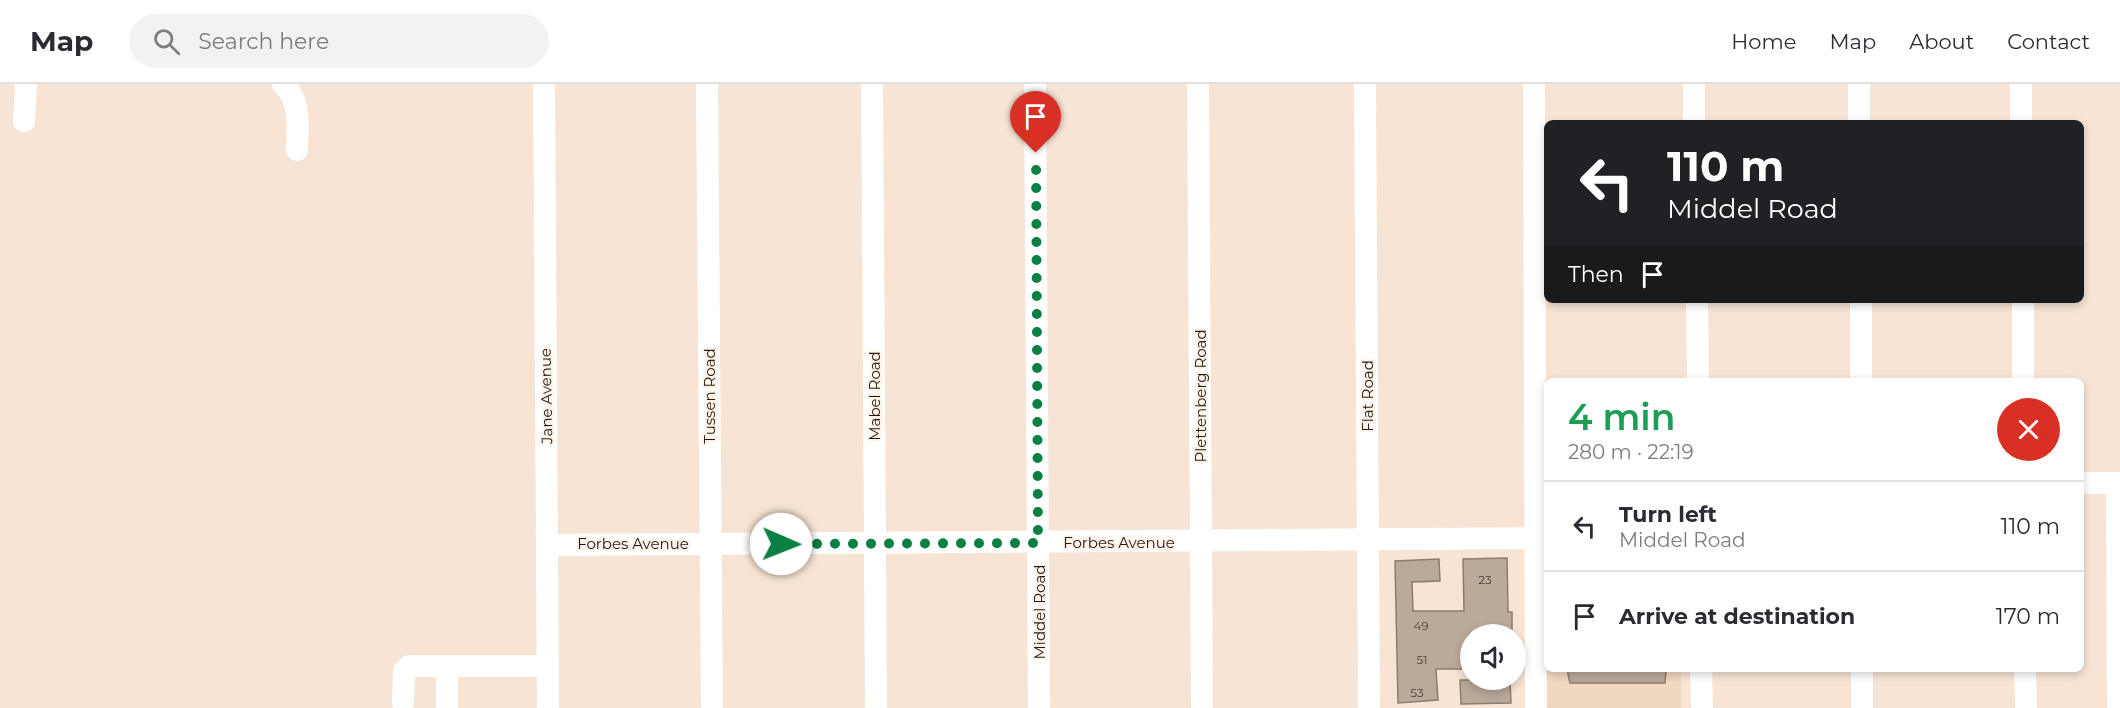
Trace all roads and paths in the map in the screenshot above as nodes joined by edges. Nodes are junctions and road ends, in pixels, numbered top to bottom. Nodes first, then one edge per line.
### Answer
1 (26, 84) edge
2 (283, 84) edge
3 (544, 84) edge
4 (707, 84) edge
5 (872, 84) edge
6 (1035, 84) edge
7 (1198, 84) edge
8 (1365, 84) edge
9 (1534, 84) edge
10 (1694, 84) edge
11 (1859, 84) edge
12 (2021, 84) edge
13 (1694, 120) edge
14 (1859, 120) edge
15 (2021, 120) edge
16 (24, 121) dead end
17 (297, 150) dead end
18 (1697, 303) edge
19 (1861, 303) edge
20 (2023, 303) edge
21 (1698, 378) edge
22 (1861, 378) edge
23 (2023, 378) edge
24 (2084, 483) edge
25 (2118, 483) edge
26 (1541, 538) edge
27 (1368, 540) junction
28 (1201, 542) junction
29 (710, 543) junction
30 (1038, 543) junction
31 (547, 545) junction
32 (874, 545) junction
33 (447, 666) junction
34 (548, 666) junction
35 (1701, 672) edge
36 (1862, 672) edge
37 (2025, 672) edge
38 (403, 703) dead end
39 (447, 708) edge
40 (549, 708) edge
41 (712, 708) edge
42 (876, 708) edge
43 (1039, 708) edge
44 (1202, 708) edge
45 (1369, 708) edge
46 (1536, 708) edge
47 (1702, 708) edge
48 (1862, 708) edge
49 (2026, 708) edge
50 (2118, 708) edge

1 - 16 street
2 - 17 street
3 - 31 street, Jane Avenue
4 - 29 street, Tussen Road
5 - 32 street, Mabel Road
6 - 30 street, Middel Road
7 - 28 street, Plettenberg Road
8 - 27 street, Flat Road
9 - 26 street
10 - 13 street
11 - 14 street
12 - 15 street
18 - 21 street
19 - 22 street
20 - 23 street
24 - 25 street
25 - 50 street
26 - 27 street, Forbes Avenue
26 - 46 street
27 - 28 street, Forbes Avenue
27 - 45 street, Flat Road
28 - 30 street, Forbes Avenue
28 - 44 street, Plettenberg Road
29 - 31 street, Forbes Avenue
29 - 32 street, Forbes Avenue
29 - 41 street, Tussen Road
30 - 32 street, Forbes Avenue
30 - 43 street, Middel Road
31 - 34 street, Jane Avenue
32 - 42 street, Mabel Road
33 - 34 street
33 - 38 street
33 - 39 street
34 - 40 street, Jane Avenue
35 - 47 street
36 - 48 street
37 - 49 street

